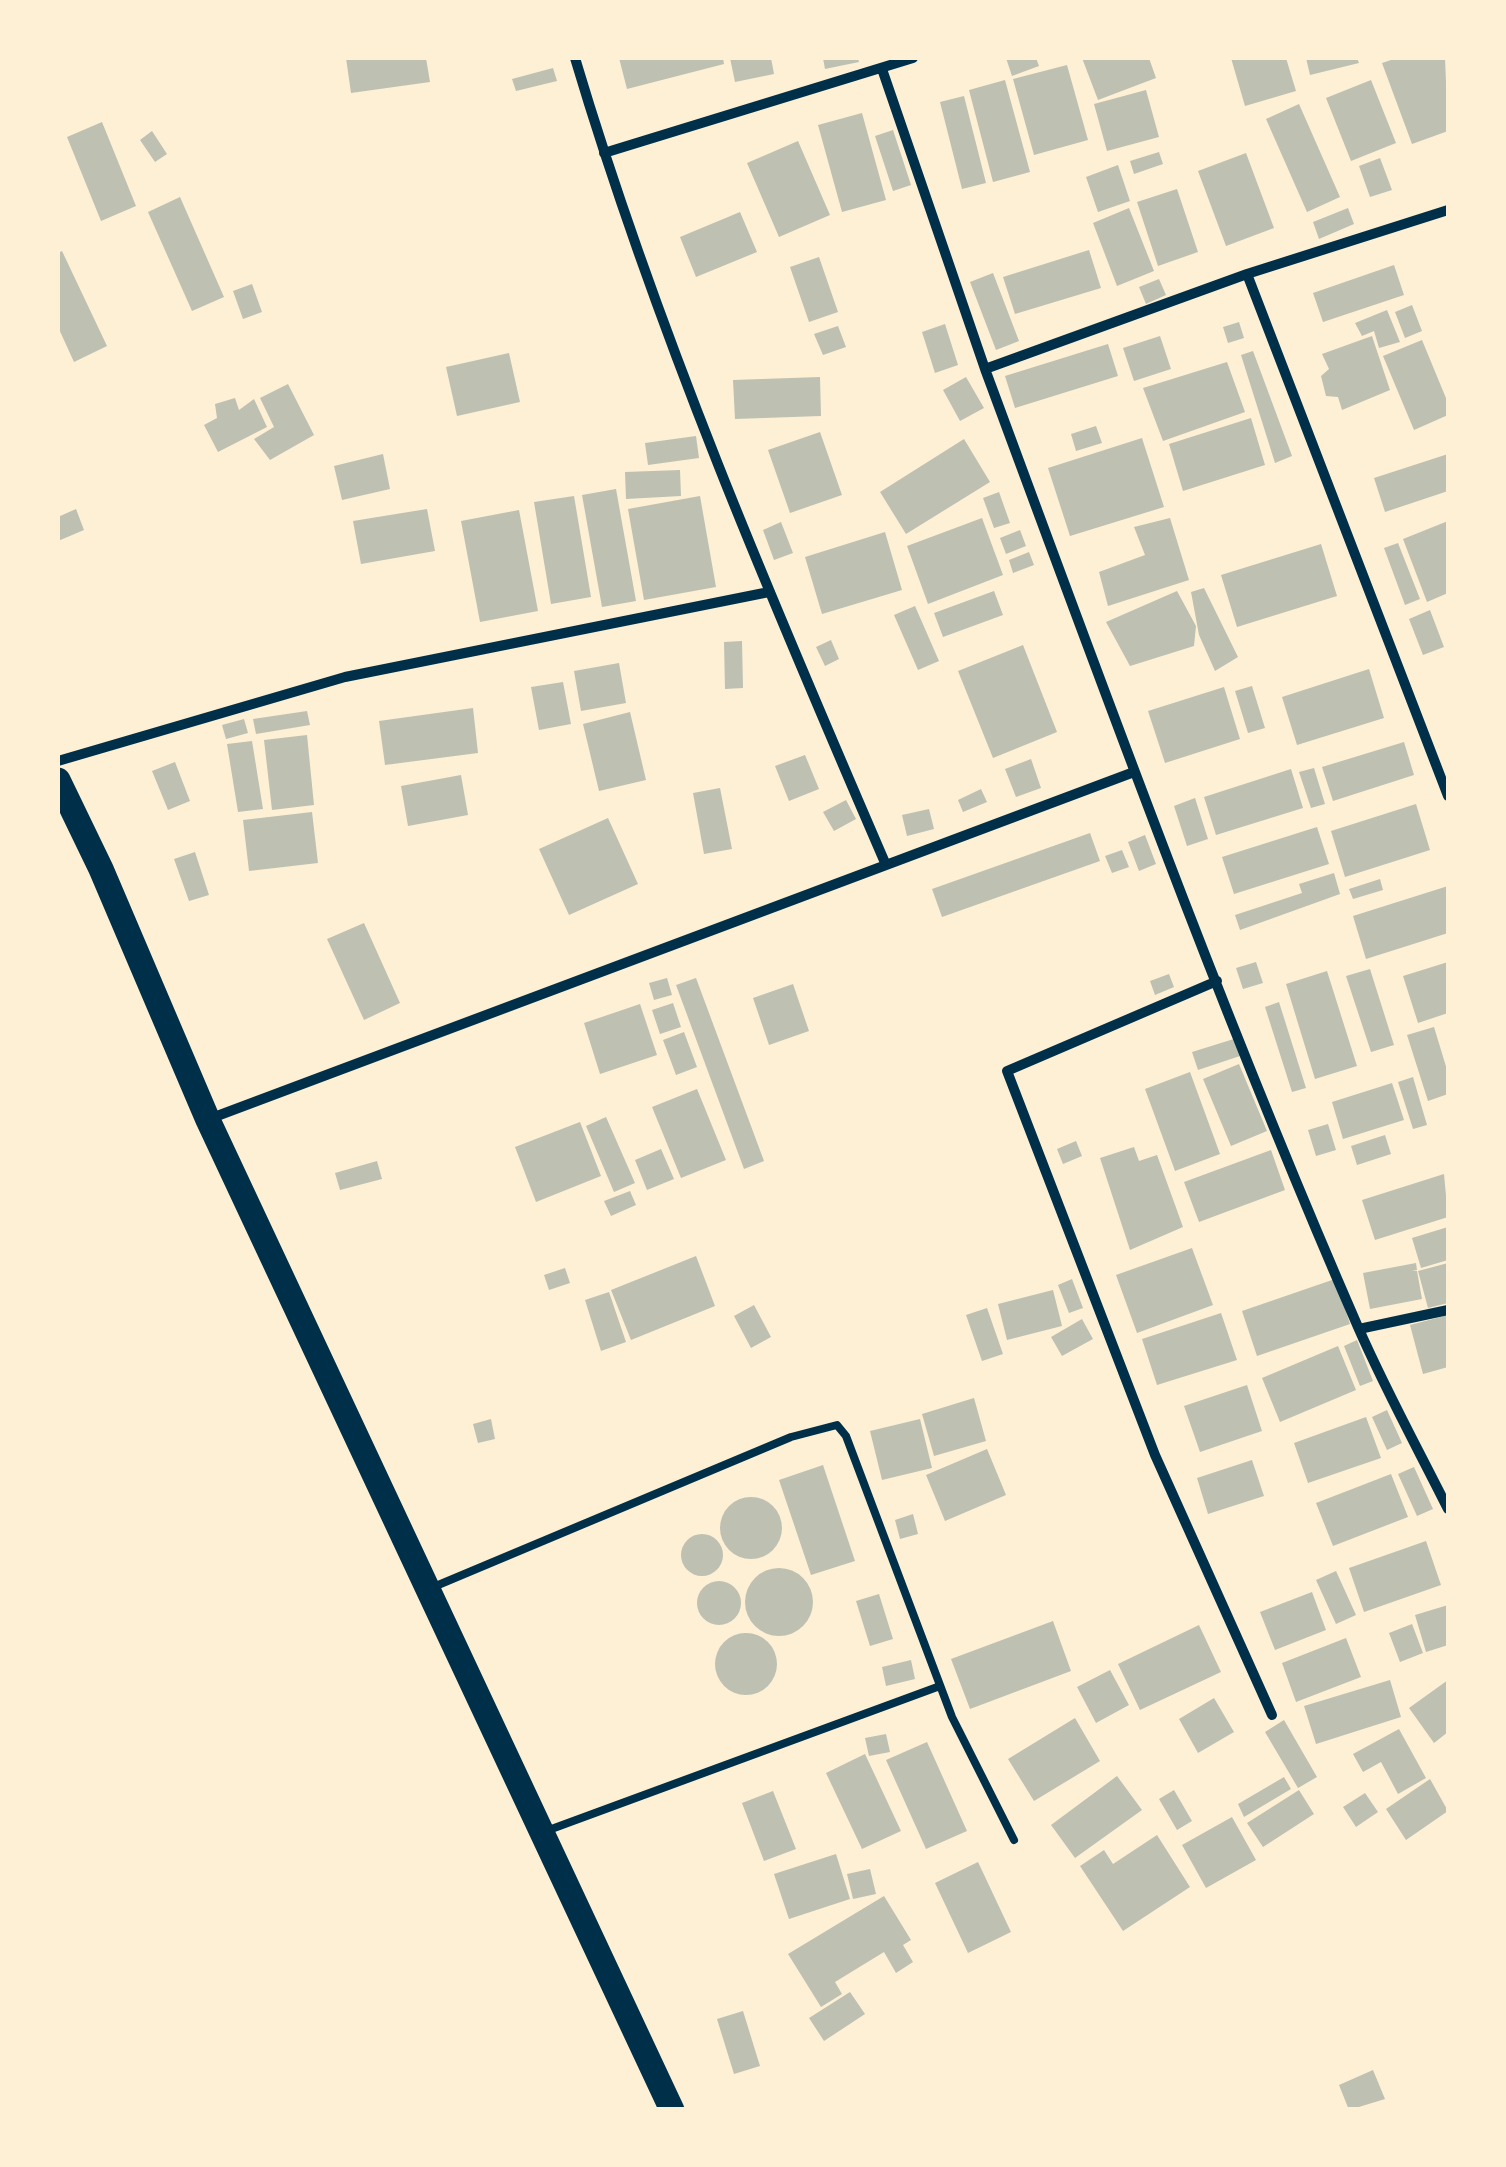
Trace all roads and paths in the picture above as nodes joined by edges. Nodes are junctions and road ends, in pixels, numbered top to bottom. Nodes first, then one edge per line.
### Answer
1 (576, 58) edge
2 (914, 58) edge
3 (882, 68) junction
4 (604, 153) junction
5 (1448, 210) edge
6 (1248, 274) junction
7 (986, 369) junction
8 (769, 592) junction
9 (58, 761) edge
10 (1134, 772) junction
11 (58, 780) edge
12 (1448, 796) edge
13 (886, 865) junction
14 (1218, 981) junction
15 (208, 1120) junction
16 (1448, 1310) edge
17 (1359, 1328) junction
18 (1448, 1510) edge
19 (427, 1590) junction
20 (940, 1686) junction
21 (1272, 1715) dead end
22 (542, 1833) junction
23 (1014, 1840) dead end
24 (672, 2110) edge

1 - 4 street
2 - 3 street
3 - 4 street
3 - 7 street
4 - 8 street
5 - 6 street
6 - 7 street
6 - 12 street
7 - 10 street
8 - 9 street
8 - 13 street
10 - 13 street
10 - 14 street
11 - 15 highway
13 - 15 street
14 - 17 street
14 - 21 street
15 - 19 highway
16 - 17 street
17 - 18 street
19 - 20 lane
19 - 22 highway
20 - 22 lane
20 - 23 lane
22 - 24 highway

